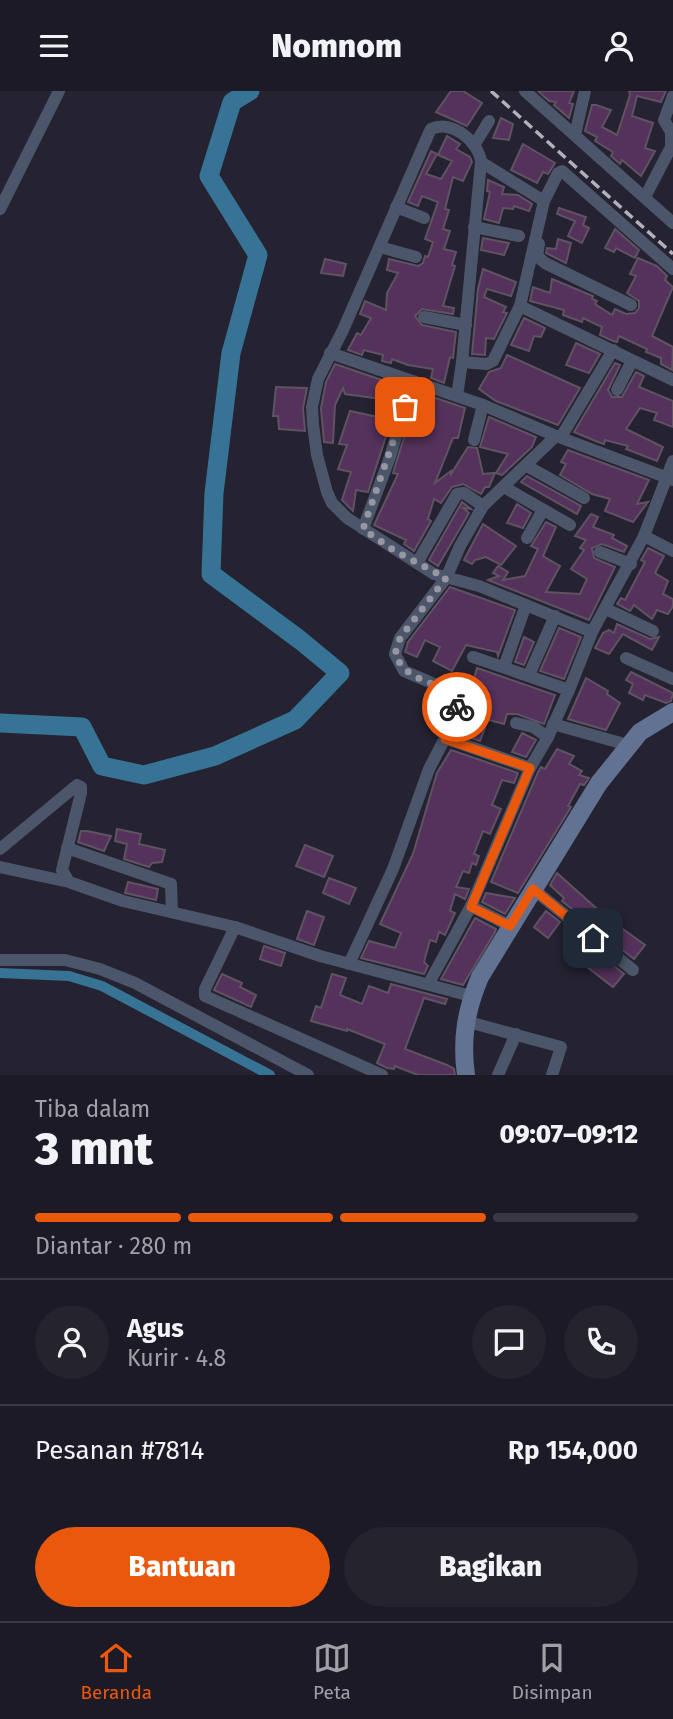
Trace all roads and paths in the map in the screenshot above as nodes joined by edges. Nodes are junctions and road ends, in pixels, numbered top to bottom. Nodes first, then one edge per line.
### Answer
1 (59, 91) edge
2 (525, 91) edge
3 (585, 91) edge
4 (673, 96) edge
5 (489, 121) dead end
6 (575, 135) junction
7 (475, 144) junction
8 (481, 162) junction
9 (645, 197) junction
10 (543, 204) junction
11 (396, 207) junction
12 (0, 209) edge
13 (424, 218) dead end
14 (673, 223) edge
15 (474, 227) junction
16 (519, 236) dead end
17 (380, 247) junction
18 (416, 257) dead end
19 (673, 269) edge
20 (631, 305) dead end
21 (520, 306) junction
22 (424, 317) dead end
23 (466, 325) junction
24 (613, 350) junction
25 (330, 353) junction
26 (632, 361) junction
27 (463, 362) junction
28 (673, 380) edge
29 (412, 382) junction
30 (617, 390) dead end
31 (457, 396) junction
32 (483, 405) junction
33 (558, 437) junction
34 (474, 440) dead end
35 (673, 461) edge
36 (527, 466) junction
37 (669, 478) edge
38 (504, 487) junction
39 (584, 498) dead end
40 (483, 506) junction
41 (542, 510) junction
42 (570, 525) dead end
43 (363, 529) junction
44 (644, 536) junction
45 (527, 538) dead end
46 (673, 551) edge
47 (600, 552) dead end
48 (417, 563) junction
49 (631, 564) junction
50 (447, 577) junction
51 (526, 605) junction
52 (606, 610) junction
53 (555, 616) junction
54 (653, 631) dead end
55 (592, 632) junction
56 (473, 657) dead end
57 (626, 658) dead end
58 (504, 667) junction
59 (529, 675) junction
60 (673, 680) edge
61 (569, 690) junction
62 (673, 712) edge
63 (516, 723) dead end
64 (554, 724) junction
65 (548, 737) junction
66 (445, 739) junction
67 (628, 745) junction
68 (530, 768) junction
69 (67, 848) junction
70 (0, 849) edge
71 (0, 867) edge
72 (69, 882) junction
73 (533, 889) junction
74 (471, 907) junction
75 (172, 912) junction
76 (510, 926) junction
77 (235, 927) junction
78 (0, 960) edge
79 (349, 964) junction
80 (633, 970) dead end
81 (429, 983) junction
82 (471, 996) junction
83 (465, 1021) junction
84 (516, 1034) junction
85 (308, 1075) edge
86 (382, 1075) edge
87 (466, 1075) edge
88 (498, 1075) edge
89 (552, 1075) edge

1 - 12 street
2 - 6 street
3 - 6 street
4 - 9 street
5 - 7 street
6 - 9 street
7 - 8 street
7 - 11 street
8 - 10 street
8 - 15 street
9 - 14 street
10 - 19 street
10 - 20 street
10 - 21 street
11 - 13 street
11 - 17 street
15 - 16 street
15 - 23 street
17 - 18 street
17 - 25 street
21 - 24 street
21 - 27 street
22 - 23 street
23 - 27 street
24 - 26 street
24 - 33 street
25 - 29 street
25 - 43 street
26 - 28 street
26 - 30 street
27 - 31 street
29 - 31 street
29 - 43 street
31 - 32 street
32 - 33 street
32 - 34 street
33 - 36 street
33 - 37 street
35 - 37 street
36 - 38 street
36 - 39 street
37 - 44 street
38 - 40 street
38 - 41 street
40 - 48 street
40 - 50 street
41 - 42 street
41 - 45 street
43 - 48 street
44 - 46 street
44 - 49 street
47 - 49 street
48 - 50 street
49 - 52 street
50 - 51 street
50 - 66 street
51 - 53 street
51 - 58 street
52 - 54 street
52 - 55 street
53 - 55 street
53 - 59 street
55 - 61 street
56 - 58 street
57 - 60 street
58 - 59 street
59 - 61 street
61 - 64 street
62 - 67 street
63 - 65 street
64 - 65 street
64 - 67 street
65 - 68 street
66 - 68 street
66 - 79 street
67 - 73 street
68 - 74 street
69 - 70 street
69 - 72 street
69 - 75 street
71 - 72 street
72 - 75 street
73 - 76 street
73 - 80 street
74 - 76 street
74 - 81 street
75 - 77 street
76 - 82 street
77 - 79 street
77 - 86 street
78 - 85 street
79 - 81 street
81 - 82 street
82 - 83 street
83 - 84 street
83 - 87 street
84 - 88 street
84 - 89 street

